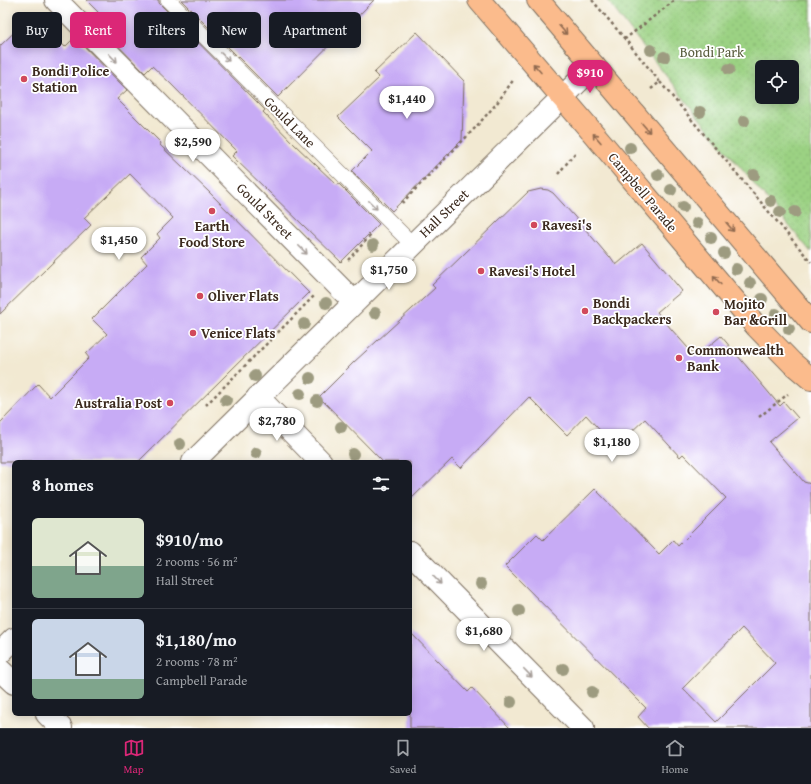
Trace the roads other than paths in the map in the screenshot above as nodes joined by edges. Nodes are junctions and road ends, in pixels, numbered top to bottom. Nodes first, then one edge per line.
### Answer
1 (56, 0) edge
2 (168, 0) edge
3 (479, 0) edge
4 (538, 0) edge
5 (594, 66) junction
6 (562, 97) junction
7 (412, 244) junction
8 (354, 302) junction
9 (811, 322) edge
10 (811, 379) edge
11 (258, 397) junction
12 (195, 460) edge
13 (319, 460) edge
14 (412, 554) edge
15 (12, 641) edge
16 (0, 653) edge
17 (0, 670) edge
18 (12, 681) edge
19 (49, 716) edge
20 (61, 728) edge
21 (583, 728) edge

1 -> 8 street, Gould Street
2 -> 7 lane, Gould Lane
6 -> 3 main road, Campbell Parade
4 -> 5 main road
5 - 6 street, Hall Street
5 -> 9 main road
6 - 7 street, Hall Street
10 -> 6 main road, Campbell Parade
7 - 8 street, Hall Street
8 - 11 street, Hall Street
11 - 12 street, Hall Street
11 - 13 street
14 -> 21 street
15 - 16 street
17 - 18 street
19 - 20 street

